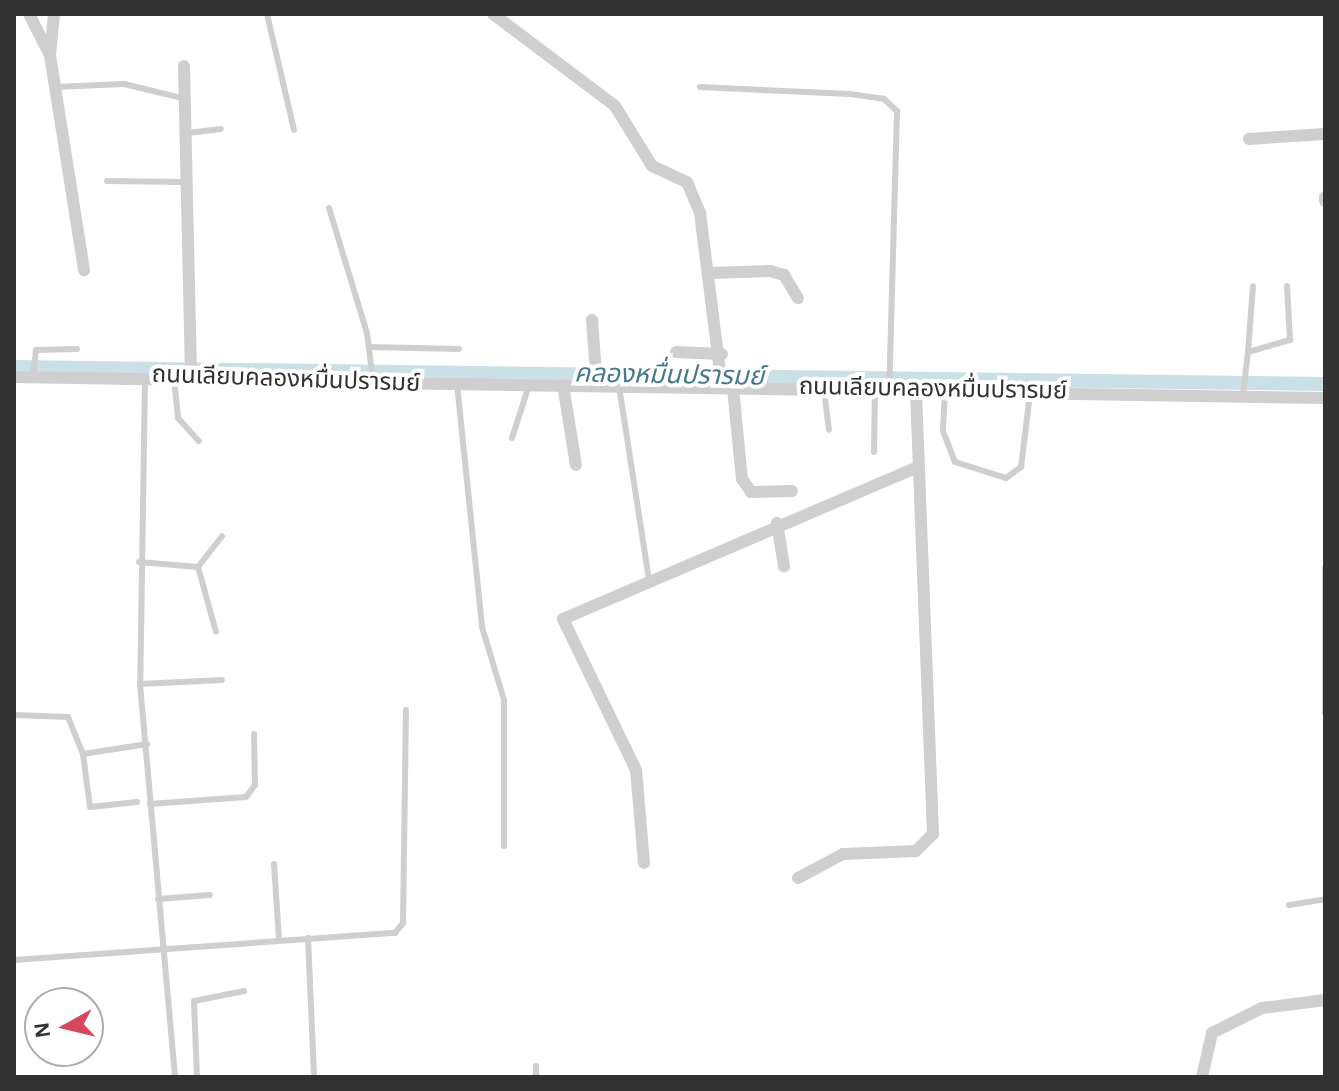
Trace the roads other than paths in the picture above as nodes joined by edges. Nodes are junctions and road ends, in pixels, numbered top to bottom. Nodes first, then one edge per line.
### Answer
1 (29, 14) edge
2 (54, 14) edge
3 (267, 14) edge
4 (493, 14) edge
5 (50, 55) junction
6 (184, 66) dead end
7 (55, 87) junction
8 (700, 87) dead end
9 (182, 98) junction
10 (221, 129) dead end
11 (294, 130) dead end
12 (188, 133) junction
13 (1325, 134) edge
14 (1249, 139) dead end
15 (107, 181) dead end
16 (186, 182) junction
17 (329, 208) dead end
18 (84, 270) dead end
19 (709, 273) junction
20 (1253, 286) dead end
21 (1287, 286) dead end
22 (798, 298) dead end
23 (592, 320) dead end
24 (369, 347) junction
25 (77, 349) dead end
26 (459, 349) dead end
27 (676, 352) dead end
28 (1248, 352) junction
29 (722, 358) junction
30 (596, 375) junction
31 (145, 376) junction
32 (14, 377) edge
33 (33, 378) junction
34 (174, 379) junction
35 (191, 379) junction
36 (889, 379) junction
37 (373, 381) junction
38 (457, 384) junction
39 (529, 385) junction
40 (563, 385) junction
41 (726, 385) junction
42 (619, 386) junction
43 (824, 389) junction
44 (875, 389) junction
45 (1030, 390) junction
46 (916, 391) junction
47 (1243, 391) junction
48 (945, 392) junction
49 (1325, 398) edge
50 (829, 430) dead end
51 (512, 438) dead end
52 (199, 441) dead end
53 (874, 452) dead end
54 (576, 465) dead end
55 (918, 467) junction
56 (792, 491) dead end
57 (777, 523) junction
58 (222, 536) dead end
59 (139, 562) junction
60 (784, 566) dead end
61 (198, 567) junction
62 (1325, 568) edge
63 (649, 580) junction
64 (216, 632) dead end
65 (222, 680) dead end
66 (140, 684) junction
67 (406, 710) dead end
68 (1325, 713) edge
69 (14, 715) edge
70 (254, 734) dead end
71 (147, 744) junction
72 (83, 754) junction
73 (137, 802) dead end
74 (150, 804) junction
75 (504, 846) dead end
76 (644, 863) dead end
77 (274, 864) dead end
78 (798, 878) dead end
79 (210, 895) dead end
80 (158, 899) junction
81 (1325, 899) edge
82 (1289, 905) dead end
83 (308, 938) junction
84 (279, 940) junction
85 (162, 946) junction
86 (14, 960) edge
87 (244, 991) dead end
88 (1325, 1000) edge
89 (536, 1066) dead end
90 (175, 1077) edge
91 (197, 1077) edge
92 (314, 1077) edge
93 (536, 1077) edge
94 (1202, 1077) edge

1 - 5 street
2 - 5 street
3 - 11 lane
4 - 19 street
5 - 7 street
6 - 9 street
7 - 9 lane
7 - 18 street
8 - 36 lane
9 - 12 street
10 - 12 lane
12 - 16 street
13 - 14 street
15 - 16 lane
16 - 35 street
17 - 24 lane
19 - 22 street
19 - 29 street
20 - 28 lane
21 - 28 lane
23 - 30 street
24 - 26 lane
24 - 37 lane
25 - 33 lane
27 - 29 street
28 - 47 lane
29 - 41 street
30 - 40 street, ถนนเลียบคลองหมื่นปรารมย์
30 - 42 street, ถนนเลียบคลองหมื่นปรารมย์
31 - 33 street, ถนนเลียบคลองหมื่นปรารมย์
31 - 34 street, ถนนเลียบคลองหมื่นปรารมย์
31 - 59 lane
32 - 33 street, ถนนเลียบคลองหมื่นปรารมย์
34 - 35 street, ถนนเลียบคลองหมื่นปรารมย์
34 - 52 lane
35 - 37 street, ถนนเลียบคลองหมื่นปรารมย์
36 - 44 street, ถนนเลียบคลองหมื่นปรารมย์
36 - 46 street, ถนนเลียบคลองหมื่นปรารมย์
37 - 38 street, ถนนเลียบคลองหมื่นปรารมย์
38 - 39 street, ถนนเลียบคลองหมื่นปรารมย์
38 - 75 lane
39 - 40 street, ถนนเลียบคลองหมื่นปรารมย์
39 - 51 lane
40 - 54 street
41 - 42 street, ถนนเลียบคลองหมื่นปรารมย์
41 - 43 street, ถนนเลียบคลองหมื่นปรารมย์
41 - 56 street
42 - 63 lane
43 - 44 street, ถนนเลียบคลองหมื่นปรารมย์
43 - 50 lane
44 - 53 lane
45 - 47 street, ถนนเลียบคลองหมื่นปรารมย์
45 - 48 street, ถนนเลียบคลองหมื่นปรารมย์
45 - 48 lane
46 - 48 street, ถนนเลียบคลองหมื่นปรารมย์
46 - 55 street
47 - 49 street, ถนนเลียบคลองหมื่นปรารมย์
55 - 57 street
55 - 78 street
57 - 60 street
57 - 63 street
58 - 61 lane
59 - 61 lane
59 - 66 lane
61 - 64 lane
62 - 68 lane
63 - 76 street
65 - 66 lane
66 - 71 lane
67 - 83 lane
69 - 72 lane
70 - 74 lane
71 - 72 lane
71 - 74 lane
72 - 73 lane
74 - 80 lane
77 - 84 lane
79 - 80 lane
80 - 85 lane
81 - 82 lane
83 - 84 lane
83 - 92 lane
84 - 85 lane
85 - 86 lane
85 - 90 lane
87 - 91 lane
88 - 94 street
89 - 93 lane

